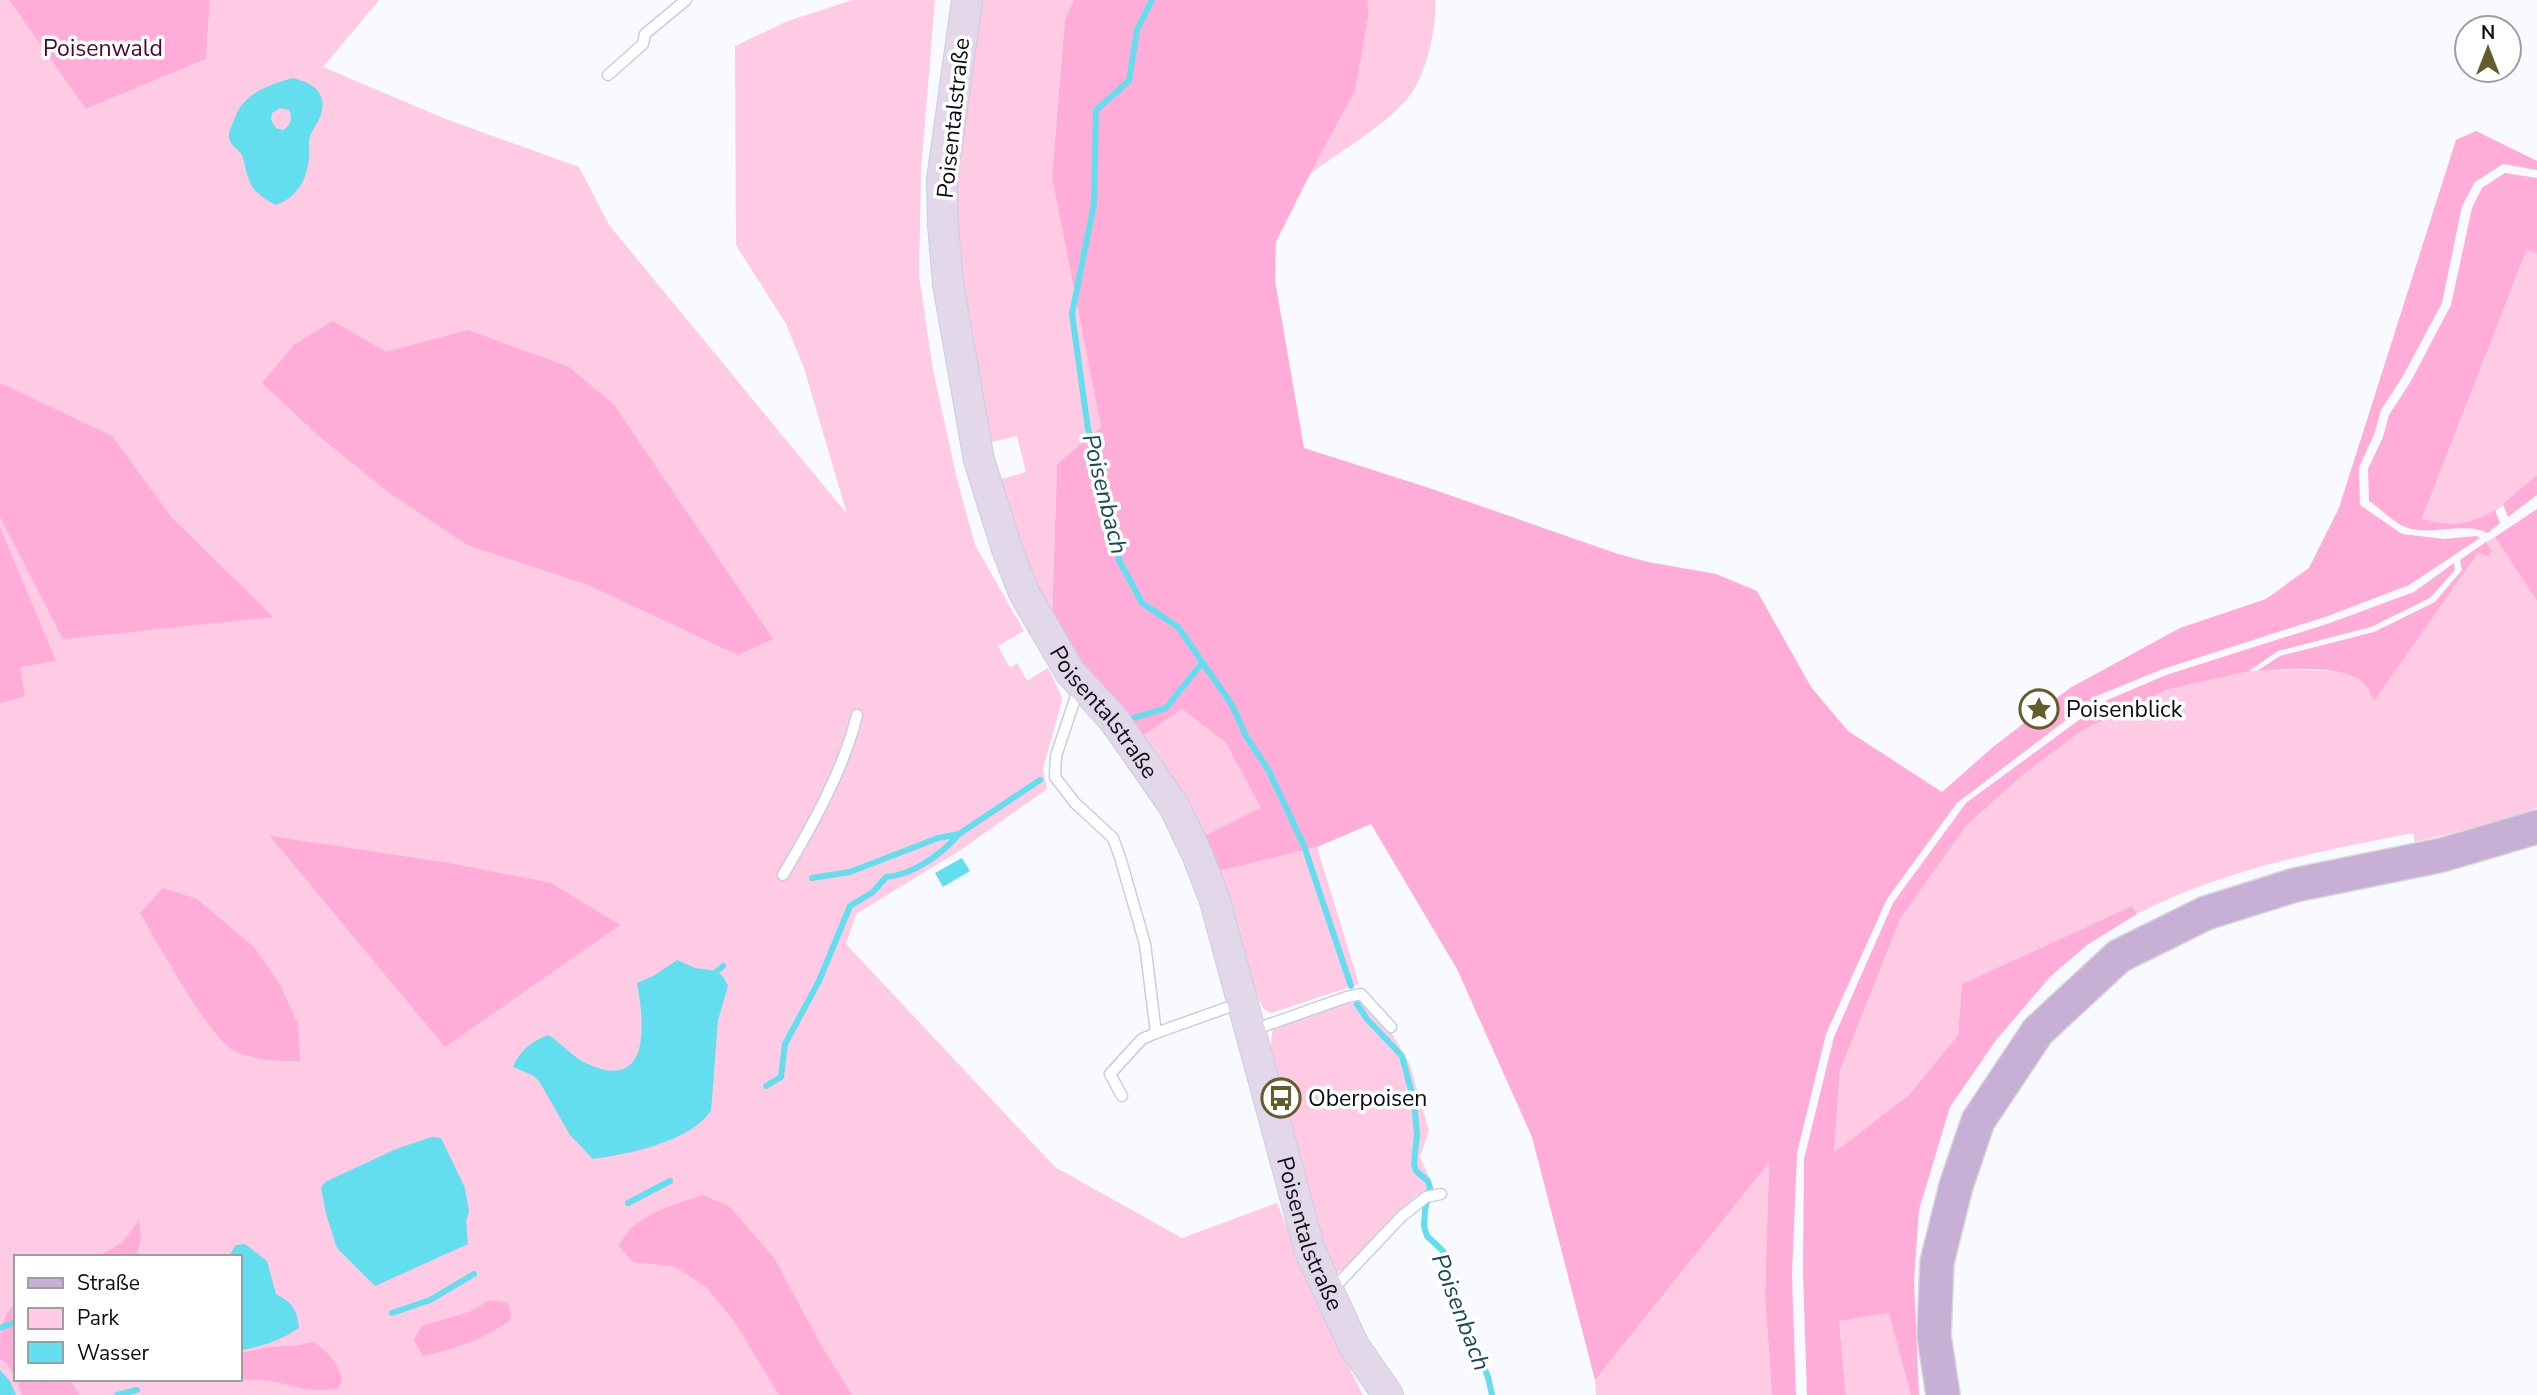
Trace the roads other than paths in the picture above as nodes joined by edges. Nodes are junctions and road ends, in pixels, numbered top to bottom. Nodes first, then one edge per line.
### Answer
1 (686, 0) edge
2 (967, 0) edge
3 (608, 75) dead end
4 (1080, 684) junction
5 (857, 715) dead end
6 (2537, 827) edge
7 (783, 875) dead end
8 (1243, 1002) junction
9 (1391, 1027) dead end
10 (1250, 1031) junction
11 (1156, 1033) junction
12 (1122, 1096) dead end
13 (1441, 1194) dead end
14 (1329, 1293) junction
15 (1388, 1395) edge
16 (1943, 1395) edge

1 - 3 lane
2 - 4 main road, Poisentalstraße
4 - 8 main road, Poisentalstraße
4 - 11 lane
5 - 7 lane
6 - 16 main road
8 - 10 main road, Poisentalstraße
8 - 11 lane
9 - 10 lane
10 - 14 main road, Poisentalstraße
11 - 12 lane
13 - 14 lane
14 - 15 main road, Poisentalstraße

